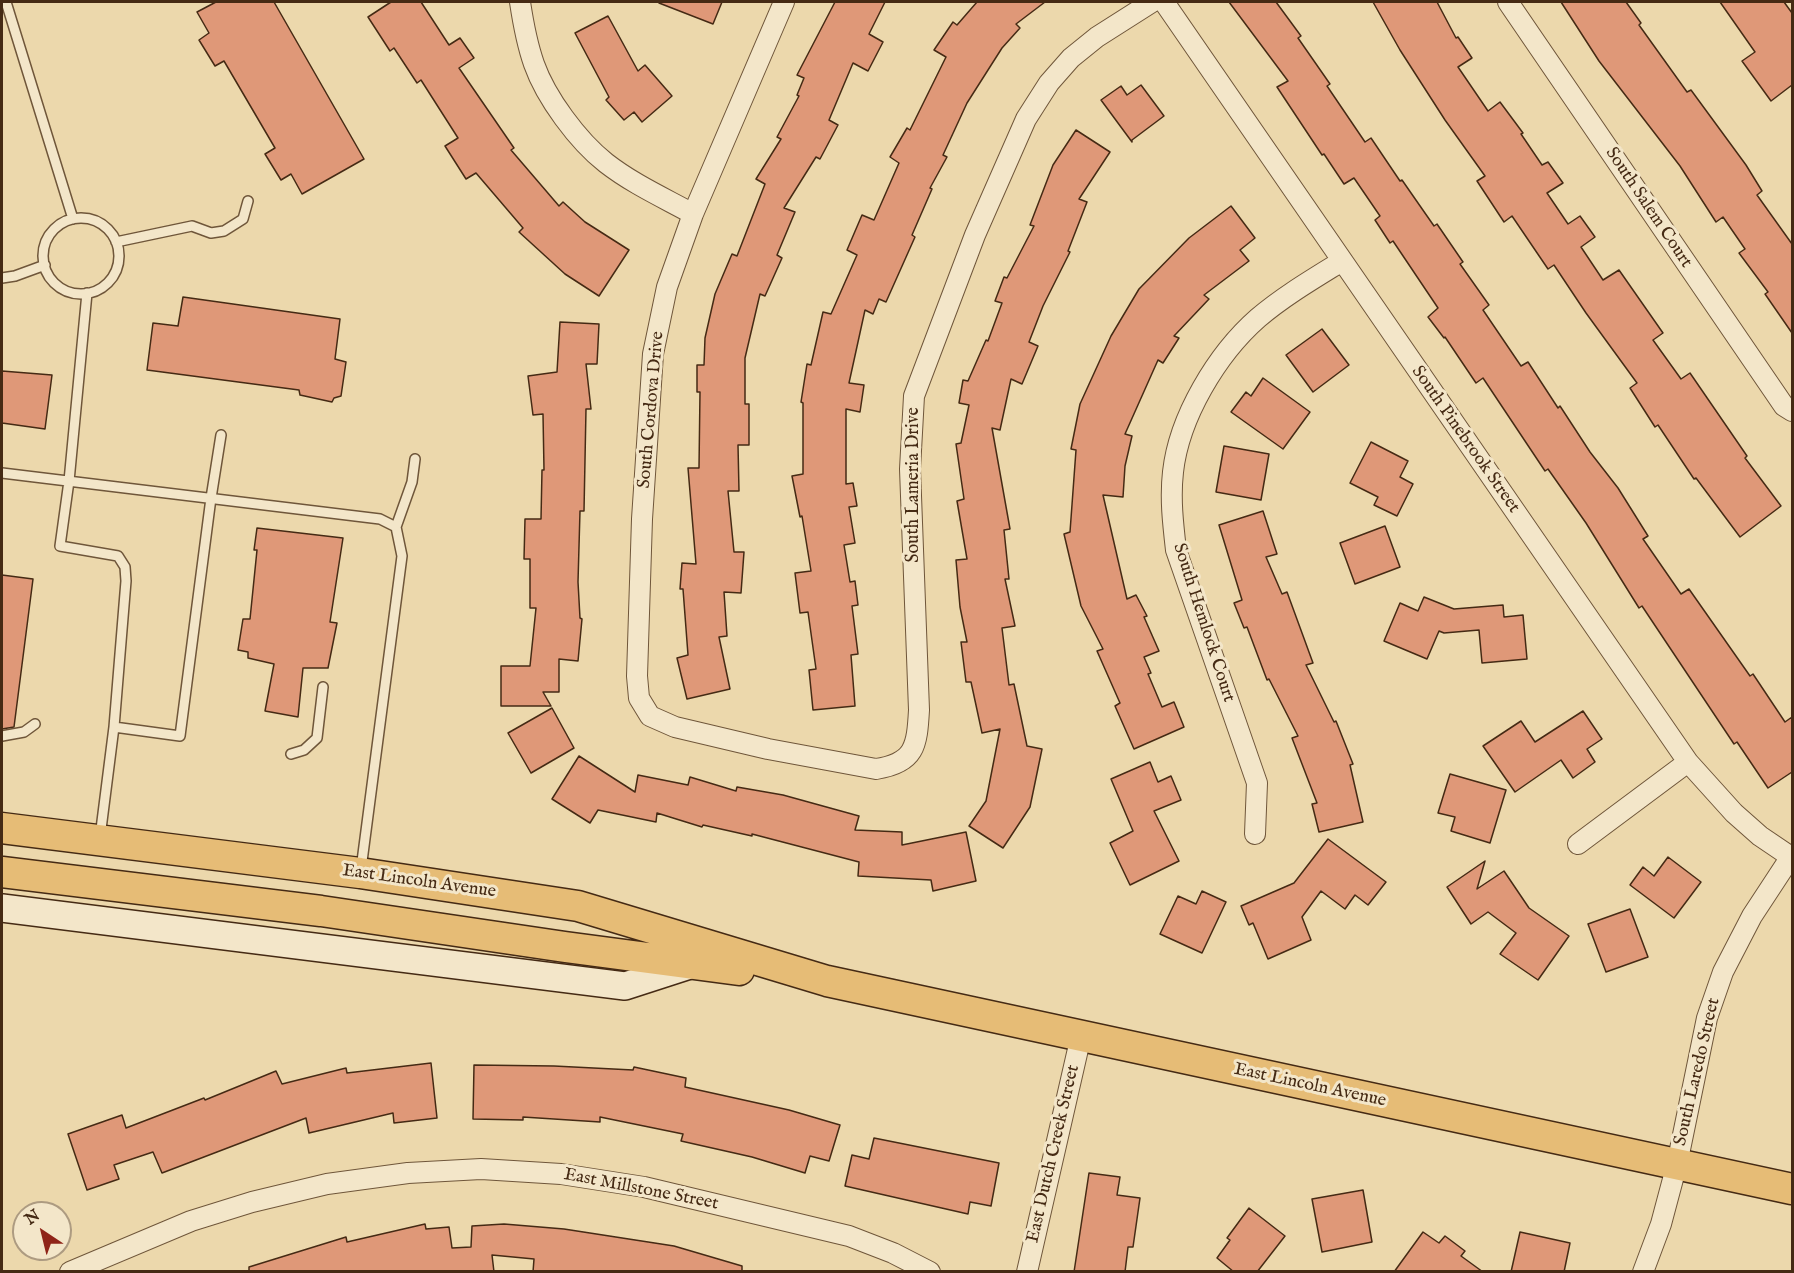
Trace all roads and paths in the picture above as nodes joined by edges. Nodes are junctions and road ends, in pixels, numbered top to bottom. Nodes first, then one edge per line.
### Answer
1 (6, 2) edge
2 (520, 2) edge
3 (784, 2) edge
4 (1152, 2) edge
5 (1164, 2) edge
6 (1508, 2) edge
7 (248, 201) dead end
8 (693, 214) junction
9 (73, 219) junction
10 (116, 242) junction
11 (1342, 261) junction
12 (45, 265) junction
13 (2, 278) edge
14 (87, 293) junction
15 (1792, 411) edge
16 (221, 435) dead end
17 (415, 459) dead end
18 (2, 473) edge
19 (69, 481) junction
20 (211, 498) junction
21 (396, 527) junction
22 (323, 687) dead end
23 (35, 724) dead end
24 (114, 727) junction
25 (2, 736) edge
26 (768, 749) joint
27 (291, 754) dead end
28 (1688, 762) junction
29 (2, 828) edge
30 (1255, 834) dead end
31 (99, 840) junction
32 (1578, 844) dead end
33 (1792, 856) edge
34 (2, 872) edge
35 (360, 873) junction
36 (195, 895) junction
37 (2, 908) edge
38 (693, 964) junction
39 (827, 981) junction
40 (1081, 1036) junction
41 (1677, 1164) junction
42 (1792, 1189) edge
43 (70, 1272) edge
44 (930, 1272) edge
45 (1027, 1272) edge
46 (1643, 1272) edge

1 - 9 lane
2 - 8 street
3 - 8 street, South Cordova Drive
4 - 26 street, South Lameria Drive
5 - 11 street, South Pinebrook Street
6 - 15 street, South Salem Court
7 - 10 lane
8 - 26 street, South Cordova Drive
9 - 10 lane
9 - 12 lane
10 - 14 lane
11 - 28 street, South Pinebrook Street
11 - 30 street, South Hemlock Court
12 - 13 lane
12 - 14 lane
14 - 19 lane
16 - 20 lane
17 - 21 lane
18 - 19 lane
19 - 20 lane
19 - 24 lane
20 - 21 lane
20 - 24 lane
21 - 35 lane
22 - 27 lane
23 - 25 lane
24 - 31 lane
28 - 32 street
28 - 33 street, South Pinebrook Street
29 - 31 main road, East Lincoln Avenue
31 - 35 main road, East Lincoln Avenue
33 - 41 street, South Laredo Street
34 - 36 main road, East Lincoln Avenue
35 - 36 main road
35 - 39 main road, East Lincoln Avenue
36 - 38 main road, East Lincoln Avenue
37 - 38 main road
38 - 39 main road, East Lincoln Avenue
39 - 40 main road, East Lincoln Avenue
40 - 41 main road, East Lincoln Avenue
40 - 45 street, East Dutch Creek Street
41 - 42 main road, East Lincoln Avenue
41 - 46 street, South Laredo Street
43 - 44 street, East Millstone Street

